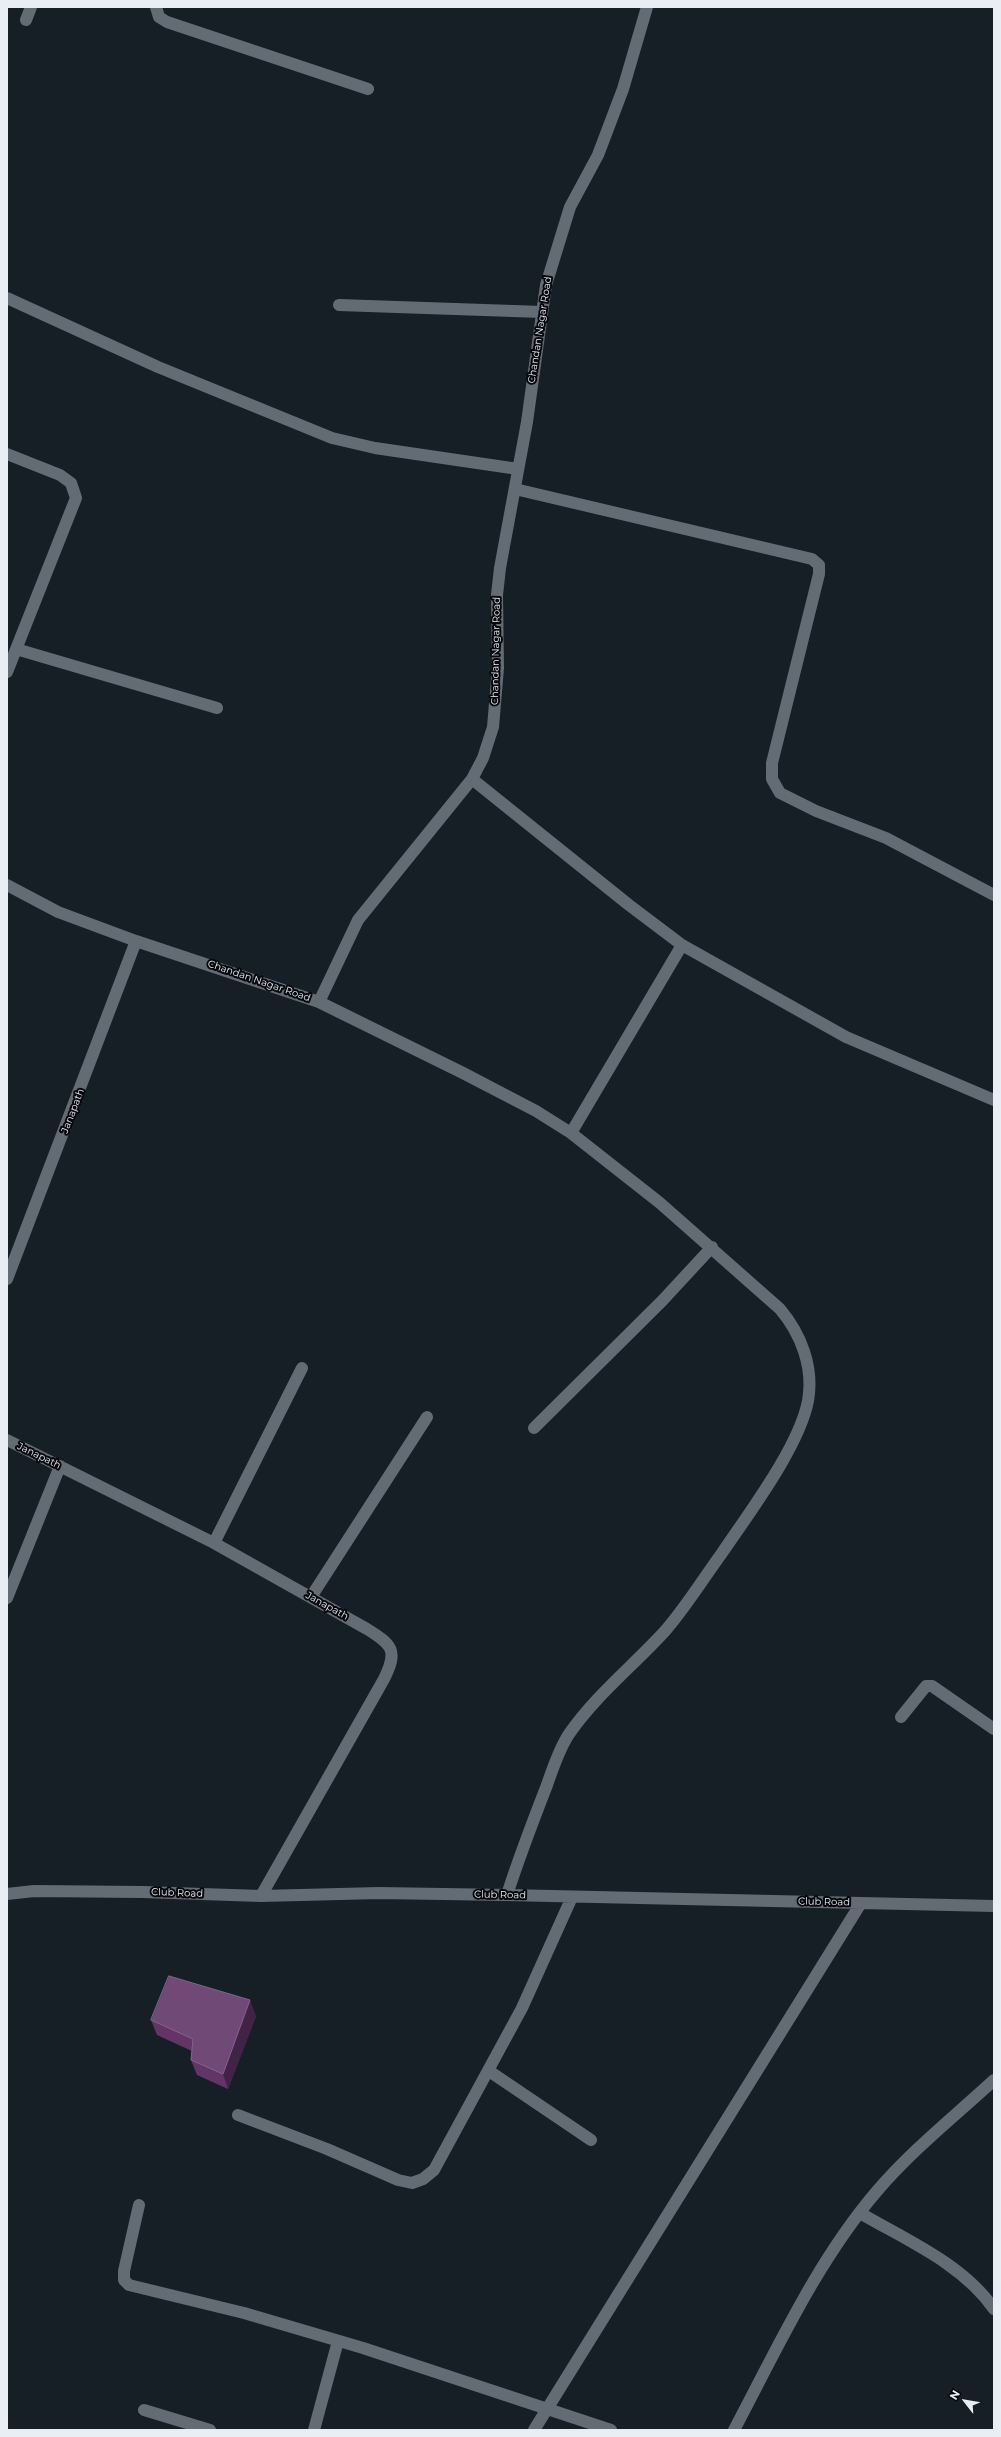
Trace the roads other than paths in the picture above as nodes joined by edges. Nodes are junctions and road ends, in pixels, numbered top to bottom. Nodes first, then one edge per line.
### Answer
1 (31, 7) edge
2 (156, 7) edge
3 (647, 7) edge
4 (26, 20) dead end
5 (368, 89) dead end
6 (7, 298) edge
7 (339, 305) dead end
8 (542, 312) junction
9 (7, 454) edge
10 (518, 469) junction
11 (515, 489) junction
12 (16, 649) junction
13 (7, 672) edge
14 (217, 708) dead end
15 (472, 779) junction
16 (7, 885) edge
17 (994, 895) edge
18 (136, 941) junction
19 (682, 945) junction
20 (319, 1002) junction
21 (994, 1100) edge
22 (571, 1133) junction
23 (712, 1247) junction
24 (12, 1255) edge
25 (7, 1279) edge
26 (302, 1368) dead end
27 (427, 1417) dead end
28 (534, 1428) dead end
29 (7, 1440) edge
30 (60, 1466) junction
31 (214, 1543) junction
32 (311, 1597) junction
33 (7, 1598) edge
34 (901, 1717) dead end
35 (994, 1729) edge
36 (7, 1894) edge
37 (507, 1894) junction
38 (261, 1896) junction
39 (572, 1897) junction
40 (861, 1903) junction
41 (994, 1906) edge
42 (489, 2071) junction
43 (994, 2080) edge
44 (238, 2115) dead end
45 (591, 2140) dead end
46 (140, 2205) dead end
47 (860, 2213) junction
48 (994, 2309) edge
49 (338, 2340) junction
50 (547, 2408) junction
51 (144, 2410) dead end
52 (210, 2430) edge
53 (314, 2430) edge
54 (534, 2430) edge
55 (611, 2430) edge
56 (734, 2430) edge

1 - 4 street
2 - 5 street
3 - 8 street, Chandan Nagar Road
6 - 10 street
7 - 8 street
8 - 10 street, Chandan Nagar Road
9 - 12 street
10 - 11 street, Chandan Nagar Road
11 - 15 street, Chandan Nagar Road
11 - 17 street
12 - 13 street
12 - 14 street
15 - 19 street
15 - 20 street, Chandan Nagar Road
16 - 18 street, Chandan Nagar Road
18 - 20 street, Chandan Nagar Road
18 - 24 street, Janapath
19 - 21 street
19 - 22 street
20 - 22 street
22 - 23 street
23 - 28 street
23 - 37 street
24 - 25 street, Janapath
26 - 31 street
27 - 32 street
29 - 30 street, Janapath
30 - 31 street, Janapath
30 - 33 street
31 - 32 street, Janapath
32 - 38 street, Janapath
34 - 35 street
36 - 38 street, Club Road
37 - 38 street, Club Road
37 - 39 street, Club Road
39 - 40 street, Club Road
39 - 42 street
40 - 41 street, Club Road
40 - 50 street
42 - 44 street
42 - 45 street
43 - 47 street
46 - 49 street
47 - 48 street
47 - 56 street
49 - 50 street
49 - 53 street
50 - 54 street
50 - 55 street
51 - 52 street

